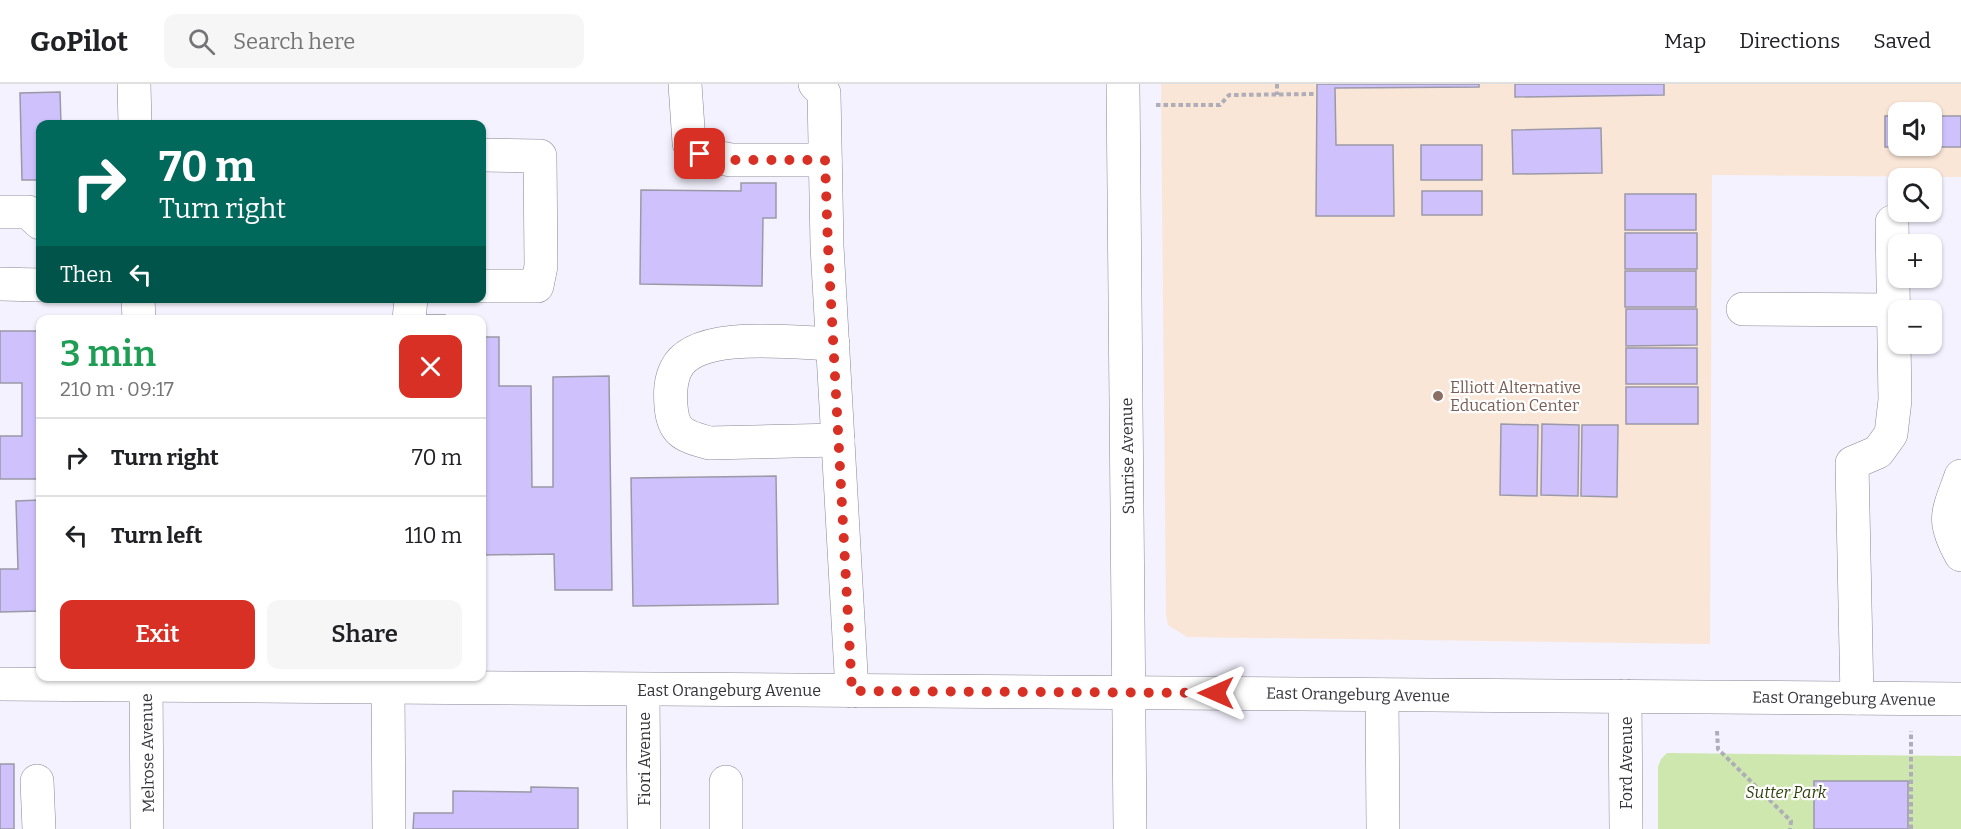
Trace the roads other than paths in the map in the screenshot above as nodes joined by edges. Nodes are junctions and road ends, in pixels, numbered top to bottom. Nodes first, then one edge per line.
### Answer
1 (134, 84) edge
2 (685, 84) edge
3 (814, 84) edge
4 (1123, 94) edge
5 (135, 120) edge
6 (486, 155) edge
7 (825, 160) junction
8 (0, 212) edge
9 (36, 219) edge
10 (1892, 222) dead end
11 (0, 284) edge
12 (36, 285) edge
13 (486, 286) edge
14 (1894, 300) edge
15 (1743, 309) dead end
16 (1888, 310) edge
17 (833, 345) junction
18 (1894, 354) edge
19 (838, 440) junction
20 (1961, 476) edge
21 (1961, 555) edge
22 (146, 681) edge
23 (349, 682) edge
24 (0, 684) edge
25 (388, 687) junction
26 (643, 690) junction
27 (852, 691) junction
28 (1129, 692) junction
29 (1382, 695) junction
30 (1625, 696) junction
31 (1857, 698) junction
32 (1961, 699) edge
33 (37, 781) dead end
34 (726, 782) dead end
35 (39, 829) edge
36 (147, 829) edge
37 (389, 829) edge
38 (644, 829) edge
39 (726, 829) edge
40 (1130, 829) edge
41 (1383, 829) edge
42 (1626, 829) edge

1 - 5 street
2 - 7 street
3 - 7 street
4 - 28 street, Sunrise Avenue
6 - 13 street
7 - 17 street
8 - 9 street
10 - 14 street
11 - 12 street
15 - 16 street
17 - 19 street
17 - 19 street
18 - 31 street
19 - 27 street
20 - 21 street
22 - 23 street, East Orangeburg Avenue
22 - 24 street, East Orangeburg Avenue
22 - 36 street, Melrose Avenue
23 - 25 street, East Orangeburg Avenue
25 - 26 street, East Orangeburg Avenue
25 - 37 street
26 - 27 street, East Orangeburg Avenue
26 - 38 street, Fiori Avenue
27 - 28 street, East Orangeburg Avenue
28 - 29 street, East Orangeburg Avenue
28 - 40 street, Sunrise Avenue
29 - 30 street, East Orangeburg Avenue
29 - 41 street
30 - 31 street, East Orangeburg Avenue
30 - 42 street, Ford Avenue
31 - 32 street, East Orangeburg Avenue
33 - 35 street
34 - 39 street

